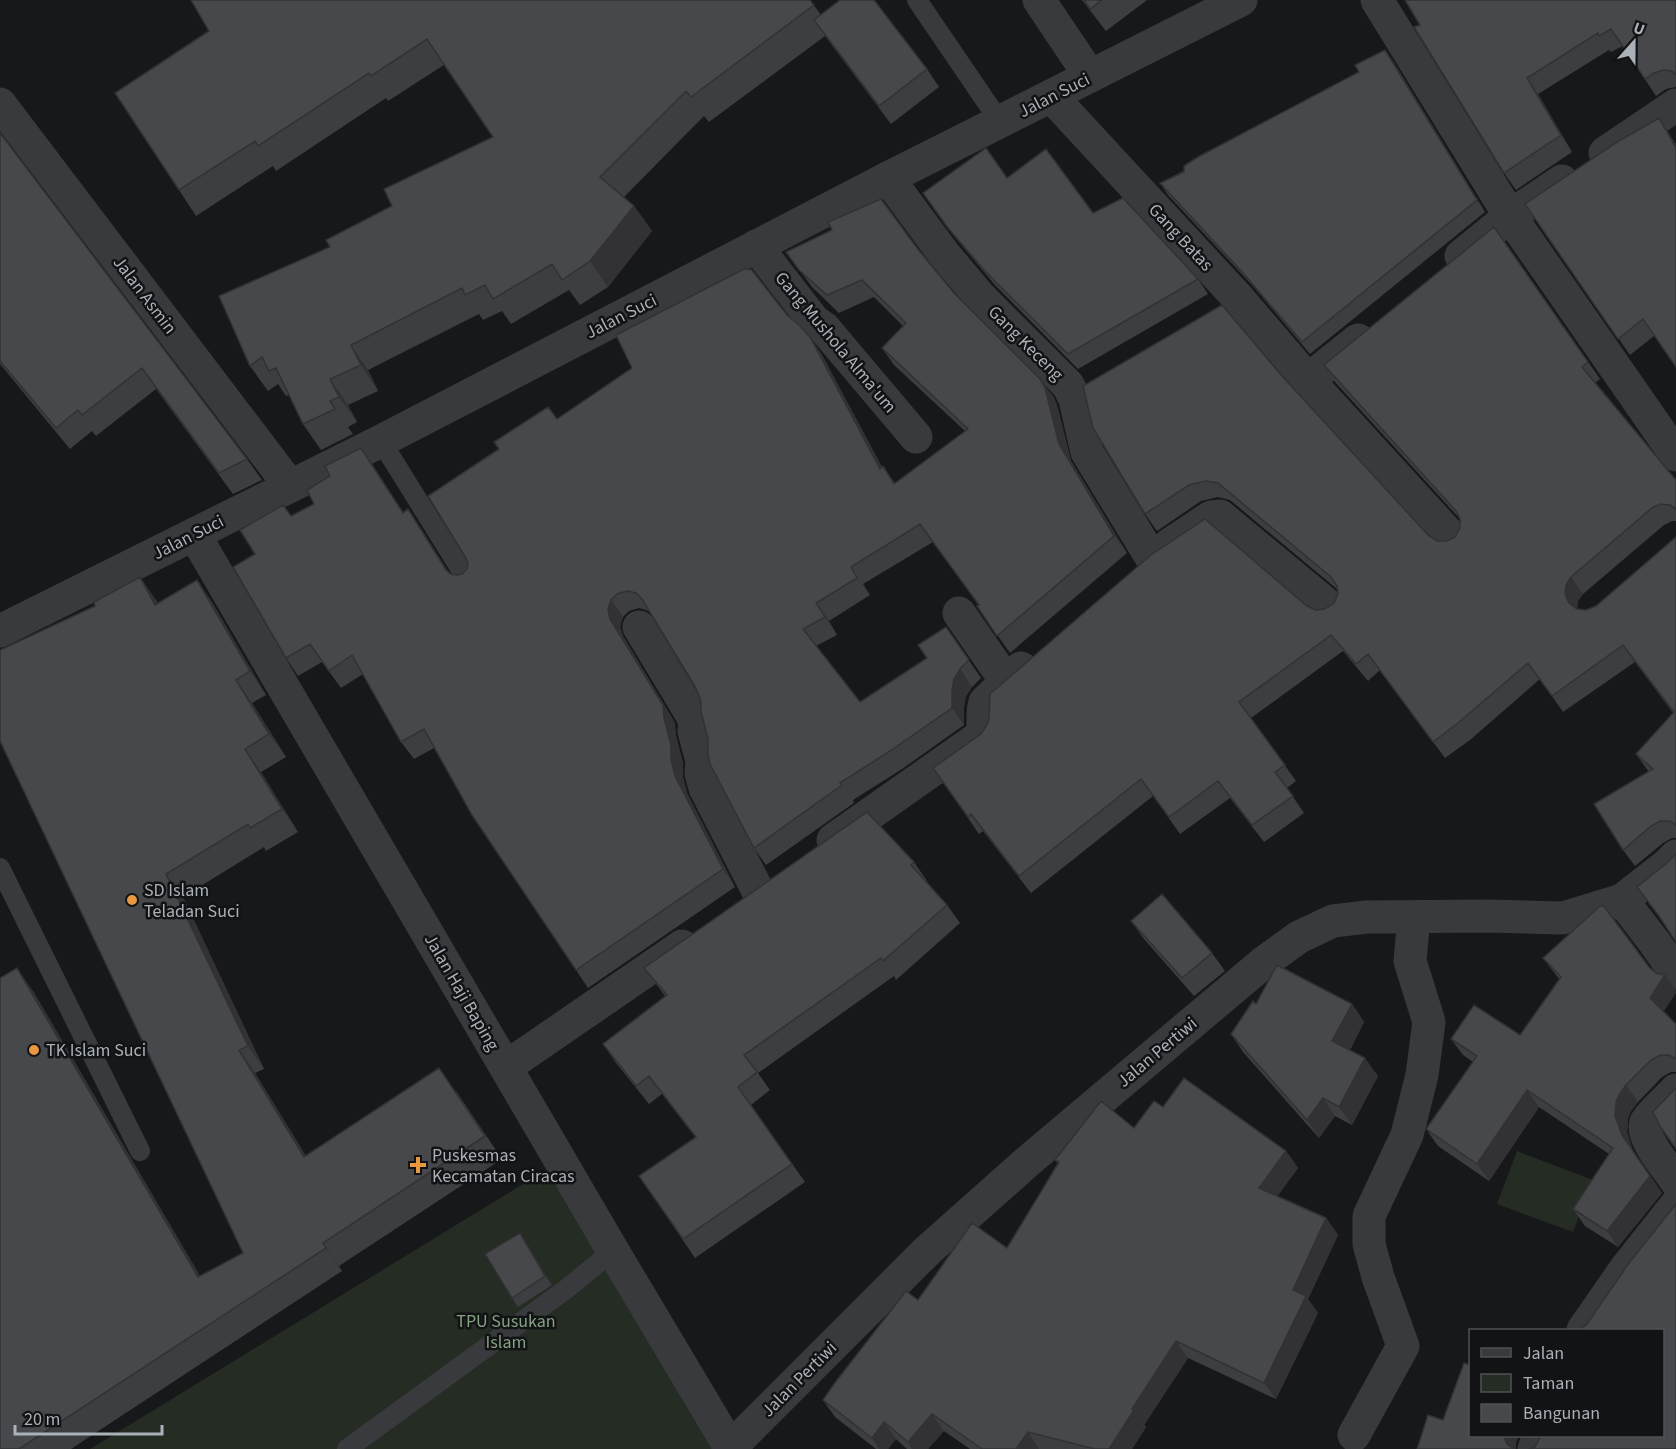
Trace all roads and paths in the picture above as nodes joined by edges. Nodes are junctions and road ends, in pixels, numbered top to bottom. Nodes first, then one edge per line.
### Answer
1 (917, 0) edge
2 (1038, 0) edge
3 (1377, 0) edge
4 (1222, 4) edge
5 (1090, 76) junction
6 (1052, 96) junction
7 (0, 104) edge
8 (1676, 105) edge
9 (1000, 122) junction
10 (888, 178) junction
11 (1510, 216) junction
12 (756, 246) junction
13 (1436, 276) edge
14 (1382, 321) edge
15 (1308, 380) junction
16 (916, 437) dead end
17 (381, 441) junction
18 (1676, 455) edge
19 (290, 486) junction
20 (194, 534) junction
21 (1454, 540) edge
22 (468, 581) edge
23 (1330, 608) edge
24 (959, 613) dead end
25 (639, 627) dead end
26 (0, 631) edge
27 (1042, 650) edge
28 (1006, 681) junction
29 (1676, 856) edge
30 (807, 859) edge
31 (0, 868) edge
32 (759, 893) edge
33 (1622, 900) junction
34 (1414, 917) junction
35 (711, 926) edge
36 (1676, 973) edge
37 (506, 1067) junction
38 (1676, 1090) edge
39 (140, 1151) dead end
40 (1676, 1181) edge
41 (1676, 1205) edge
42 (613, 1251) junction
43 (1583, 1329) edge
44 (1354, 1435) dead end
45 (731, 1448) edge
46 (347, 1449) edge

1 - 9 lane
2 - 5 street
3 - 11 street
4 - 5 street, Jalan Suci
5 - 6 street, Jalan Suci
6 - 9 street, Jalan Suci
6 - 15 street, Gang Batas
7 - 19 street, Jalan Asmin
8 - 11 street
9 - 10 street, Jalan Suci
10 - 12 street, Jalan Suci
10 - 23 street, Gang Keceng
11 - 13 street
11 - 18 street
12 - 16 street, Gang Mushola Alma'um
12 - 17 street, Jalan Suci
14 - 15 street
15 - 21 street, Gang Batas
17 - 19 street, Jalan Suci
17 - 22 lane
19 - 20 street, Jalan Suci
20 - 26 street, Jalan Suci
20 - 37 street, Jalan Haji Baping
24 - 28 street
25 - 32 street
27 - 28 street
28 - 30 street
29 - 33 street, Jalan Pertiwi
31 - 39 lane
33 - 34 street, Jalan Pertiwi
33 - 36 street
34 - 44 street
34 - 45 street, Jalan Pertiwi
35 - 37 street
37 - 42 street, Jalan Haji Baping
38 - 40 street
41 - 43 street
42 - 45 street, Jalan Haji Baping
42 - 46 lane

